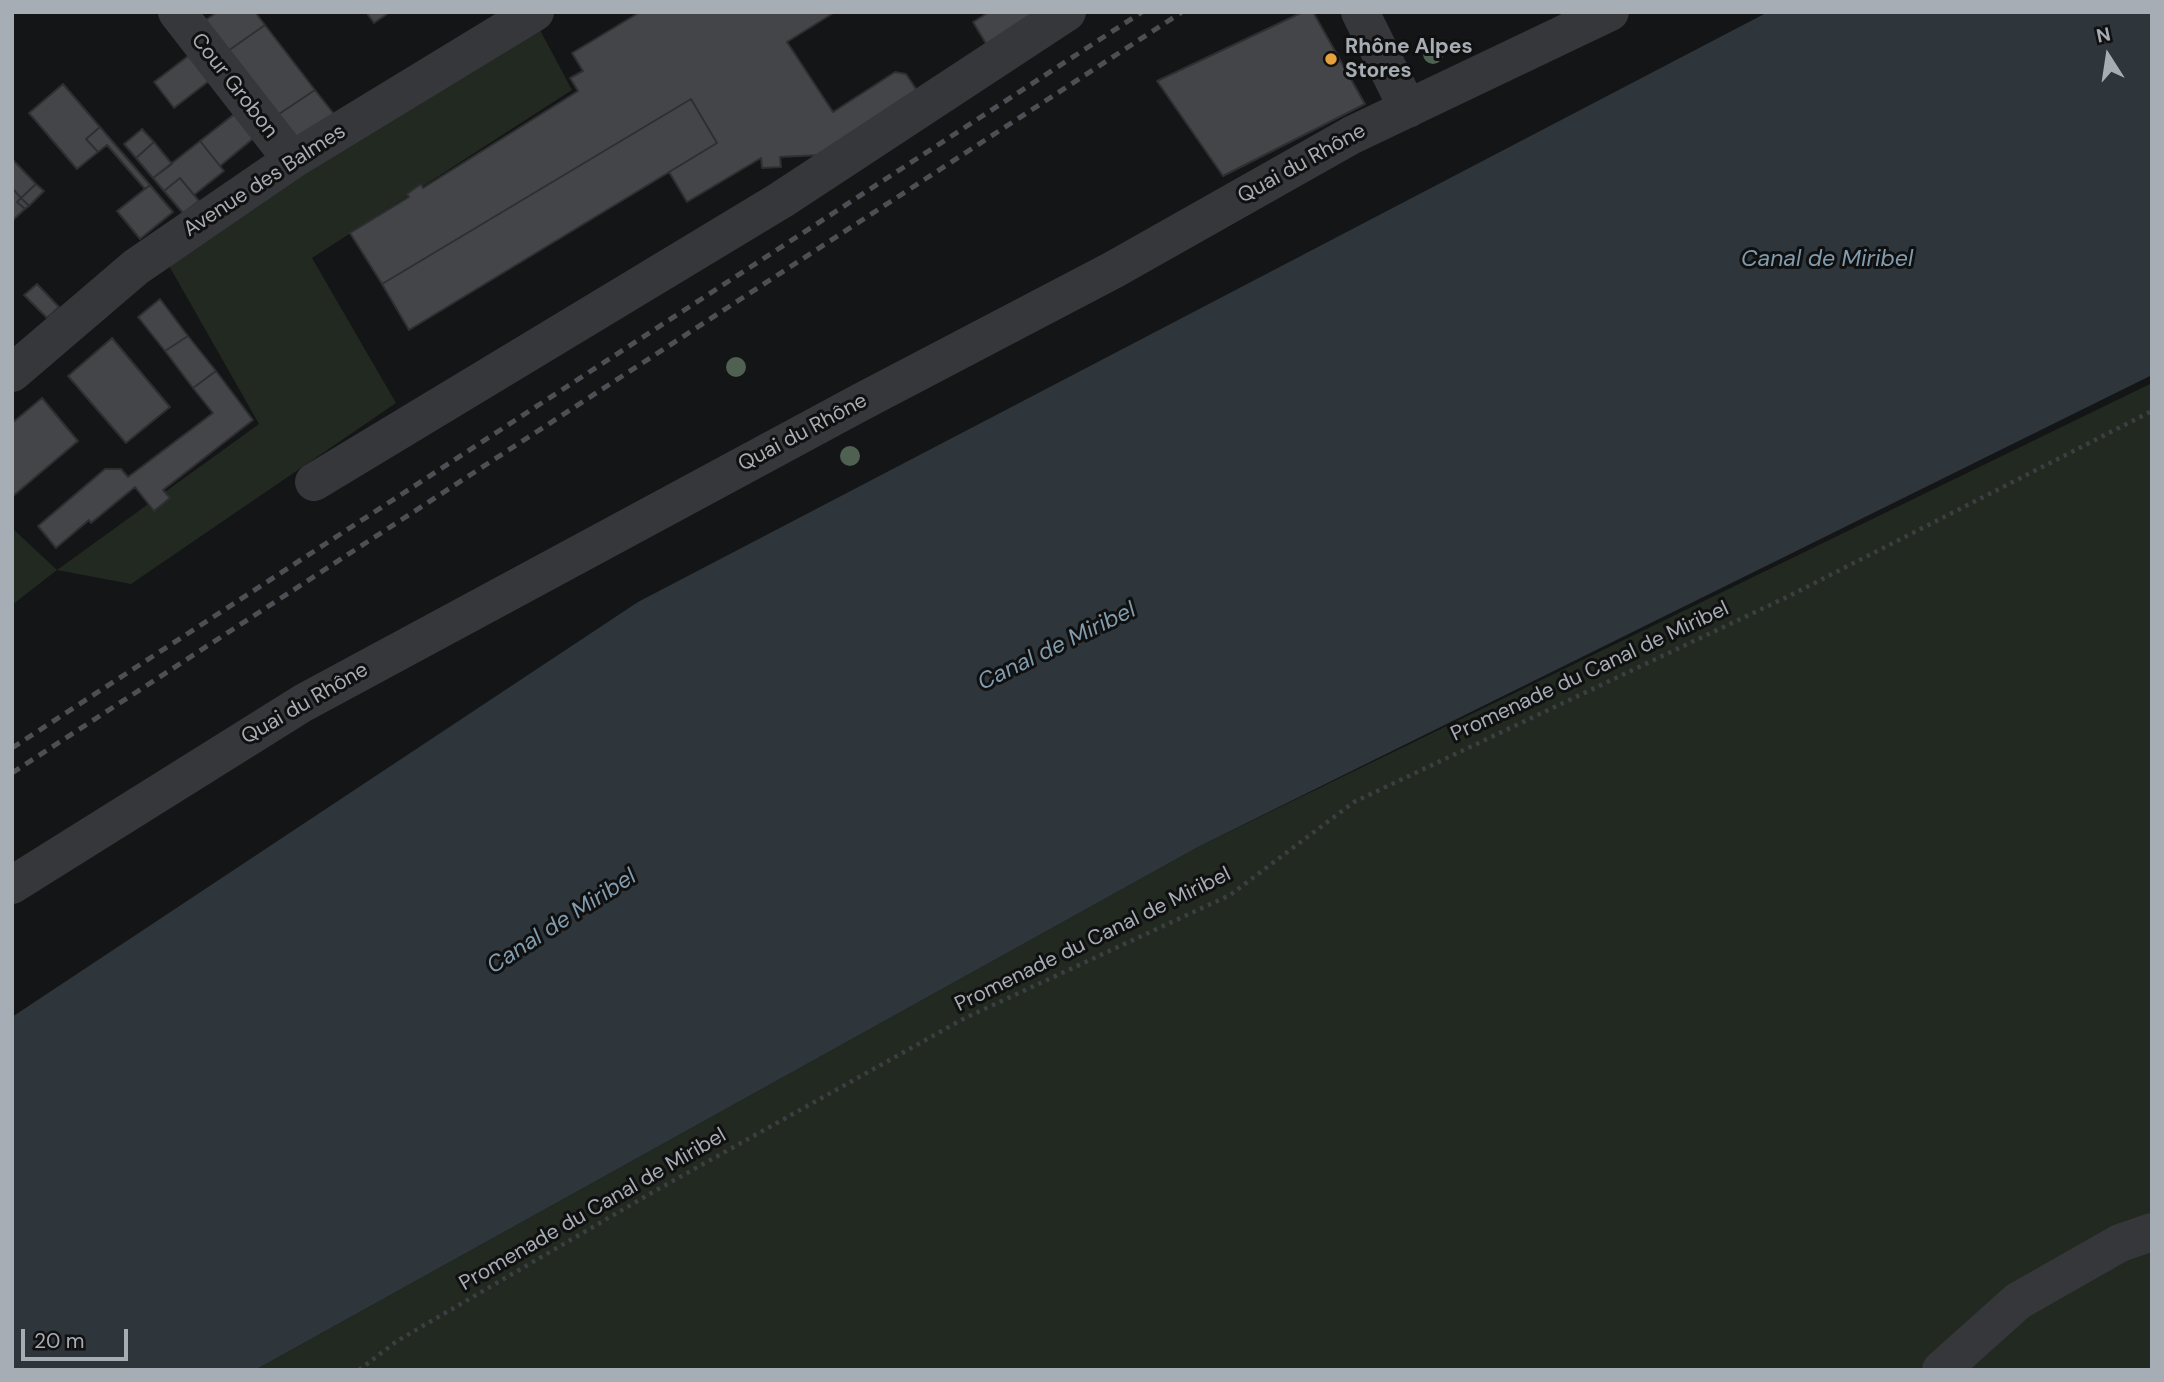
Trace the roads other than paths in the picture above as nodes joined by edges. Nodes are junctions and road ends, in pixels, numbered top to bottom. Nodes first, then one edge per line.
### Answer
1 (177, 12) edge
2 (535, 12) edge
3 (1067, 12) edge
4 (1360, 12) edge
5 (1610, 12) edge
6 (1408, 109) junction
7 (292, 160) junction
8 (12, 373) edge
9 (314, 482) dead end
10 (12, 885) edge
11 (2152, 1232) edge
12 (1941, 1370) edge

1 - 7 street, Cour Grobon
2 - 7 street, Avenue des Balmes
3 - 9 street
4 - 6 street
5 - 6 street, Quai du Rhône
6 - 10 street, Quai du Rhône
7 - 8 street, Avenue des Balmes
11 - 12 street

